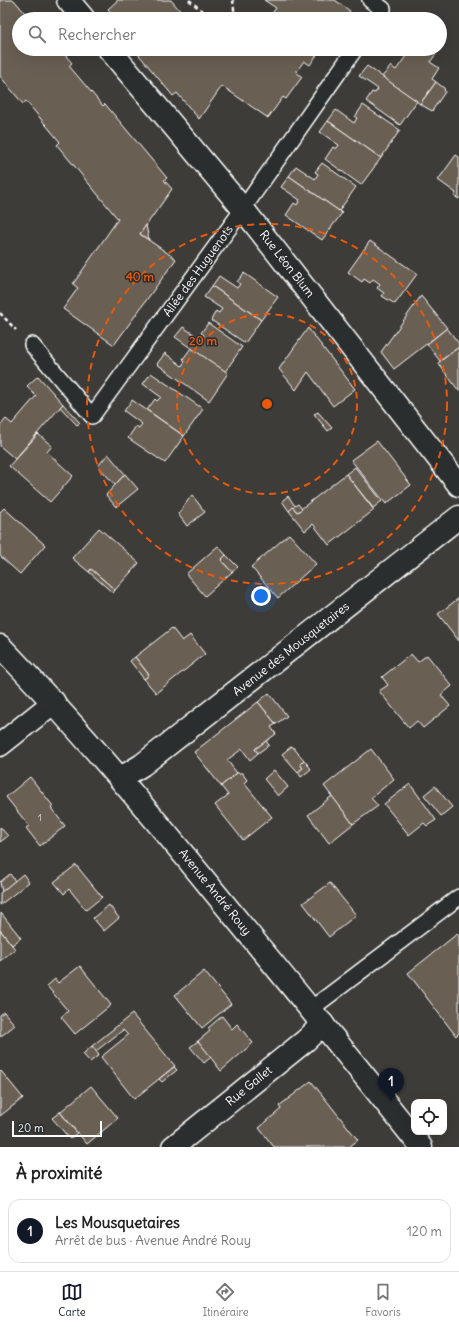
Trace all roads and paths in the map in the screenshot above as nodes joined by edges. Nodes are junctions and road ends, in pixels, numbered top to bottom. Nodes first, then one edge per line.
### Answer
1 (68, 0) edge
2 (189, 0) edge
3 (233, 0) edge
4 (370, 0) edge
5 (78, 12) edge
6 (204, 12) edge
7 (234, 12) edge
8 (382, 12) edge
9 (115, 56) edge
10 (350, 56) edge
11 (243, 208) junction
12 (32, 346) dead end
13 (459, 485) edge
14 (459, 517) edge
15 (0, 646) edge
16 (54, 702) junction
17 (0, 745) edge
18 (121, 778) junction
19 (459, 897) edge
20 (317, 1016) junction
21 (173, 1147) edge
22 (421, 1147) edge

1 - 5 street
2 - 6 path
3 - 7 path
4 - 8 lane
9 - 11 street, Rue Léon Blum
10 - 11 lane, Allée des Huguenots
11 - 12 lane, Allée des Huguenots
11 - 13 street, Rue Léon Blum
14 - 18 street, Avenue des Mousquetaires
15 - 16 street, Avenue André Rouy
16 - 17 street
16 - 18 street, Avenue André Rouy
18 - 20 street, Avenue André Rouy
19 - 20 lane
20 - 21 street, Rue Gallet
20 - 22 street, Avenue André Rouy

